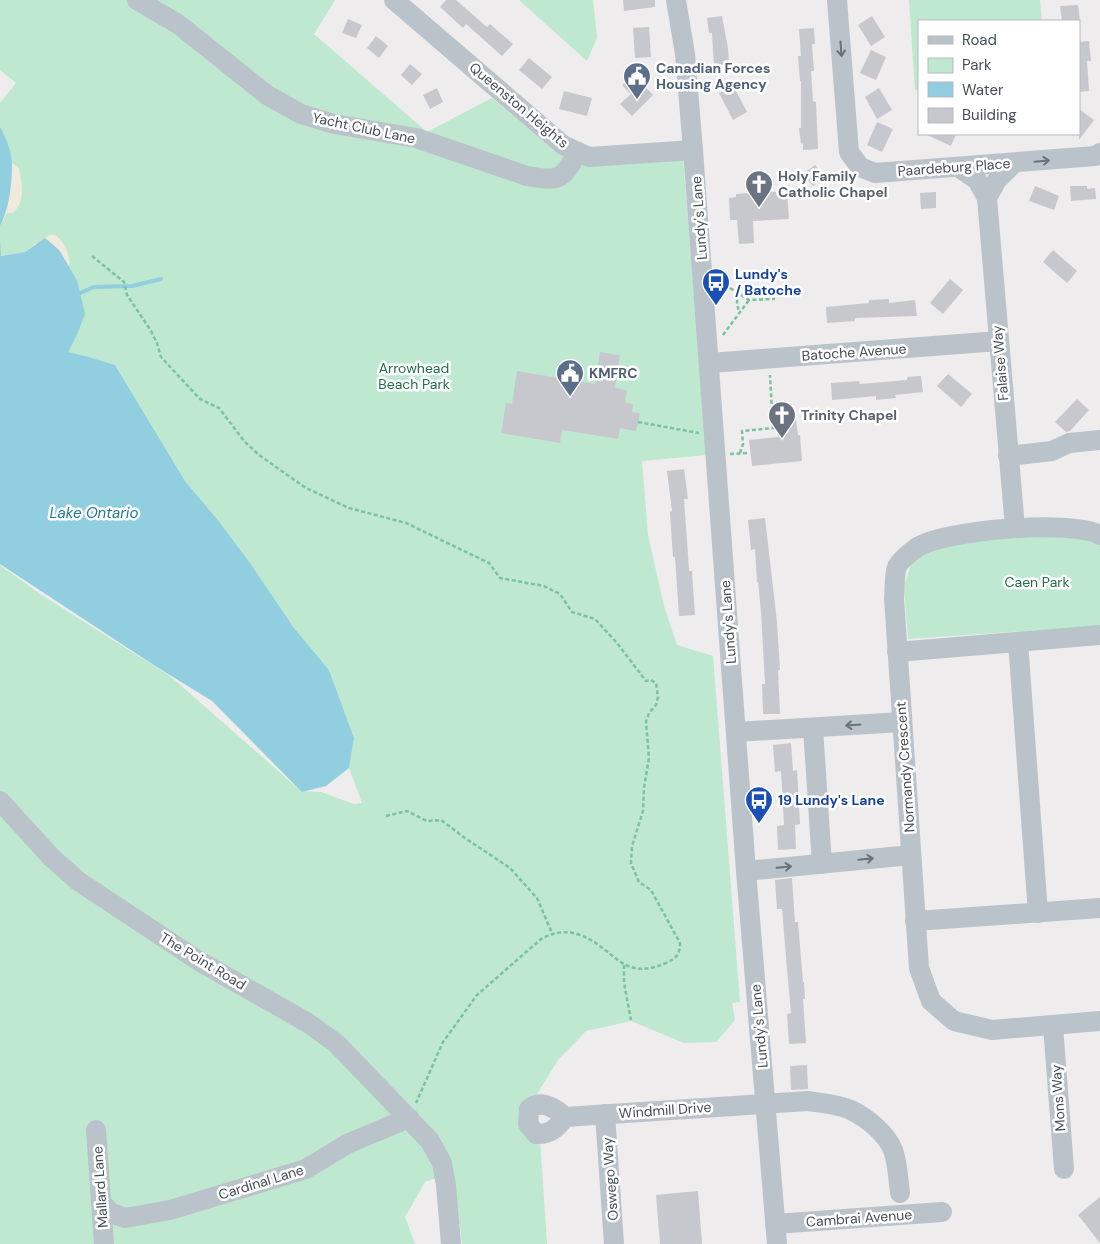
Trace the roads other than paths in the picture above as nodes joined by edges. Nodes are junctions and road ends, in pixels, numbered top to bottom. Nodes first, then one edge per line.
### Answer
1 (137, 0) edge
2 (394, 0) edge
3 (676, 0) edge
4 (837, 0) edge
5 (693, 150) junction
6 (578, 152) junction
7 (1100, 153) edge
8 (1014, 163) junction
9 (958, 167) junction
10 (987, 198) junction
11 (998, 341) junction
12 (710, 363) junction
13 (1100, 440) edge
14 (1008, 456) junction
15 (1015, 528) junction
16 (1100, 535) edge
17 (1100, 635) edge
18 (1018, 642) junction
19 (896, 652) junction
20 (902, 722) junction
21 (813, 728) junction
22 (736, 732) junction
23 (0, 800) edge
24 (911, 855) junction
25 (822, 864) junction
26 (746, 871) junction
27 (1100, 908) edge
28 (1038, 913) junction
29 (915, 921) junction
30 (1100, 1021) edge
31 (1053, 1026) junction
32 (766, 1104) junction
33 (605, 1114) junction
34 (565, 1116) dead end
35 (409, 1118) junction
36 (96, 1130) dead end
37 (1064, 1169) dead end
38 (900, 1193) dead end
39 (101, 1202) junction
40 (942, 1212) dead end
41 (133, 1217) junction
42 (775, 1224) junction
43 (105, 1244) edge
44 (451, 1244) edge
45 (614, 1244) edge
46 (777, 1244) edge

1 - 6 street, Yacht Club Lane
2 - 6 street, Queenston Heights
3 - 5 street, Lundy's Lane
4 -> 9 street, Paardeburg Place
5 - 6 street, Queenston Heights
5 - 12 street, Lundy's Lane
8 -> 7 street, Paardeburg Place
8 - 9 street, Paardeburg Place
8 - 10 street
9 - 10 street
10 - 11 street, Falaise Way
11 - 12 street, Batoche Avenue
11 - 14 street, Falaise Way
12 - 22 street, Lundy's Lane
13 - 14 street
14 - 15 street, Falaise Way
15 - 16 street, Normandy Crescent
15 - 19 street, Normandy Crescent
17 - 18 street
18 - 19 street
18 - 28 street
19 - 20 street, Normandy Crescent
20 -> 21 street
20 - 24 street, Normandy Crescent
21 - 22 street
21 - 25 street
22 - 26 street, Lundy's Lane
23 - 35 street, The Point Road
25 -> 24 street
24 - 29 street, Normandy Crescent
26 -> 25 street
26 - 32 street, Lundy's Lane
27 - 28 street
28 - 29 street
29 - 31 street, Normandy Crescent
30 - 31 street, Normandy Crescent
31 - 37 street, Mons Way
32 - 33 street, Windmill Drive
32 - 38 street, Windmill Drive
32 - 42 street, Lundy's Lane
33 - 34 street, Windmill Drive
33 - 45 street, Oswego Way
35 - 41 street, Cardinal Lane
35 - 44 street, The Point Road
36 - 39 street, Mallard Lane
39 - 41 street, Cardinal Lane
39 - 43 street, Mallard Lane
40 - 42 street, Cambrai Avenue
41 - 43 street
42 - 46 street, Lundy's Lane

